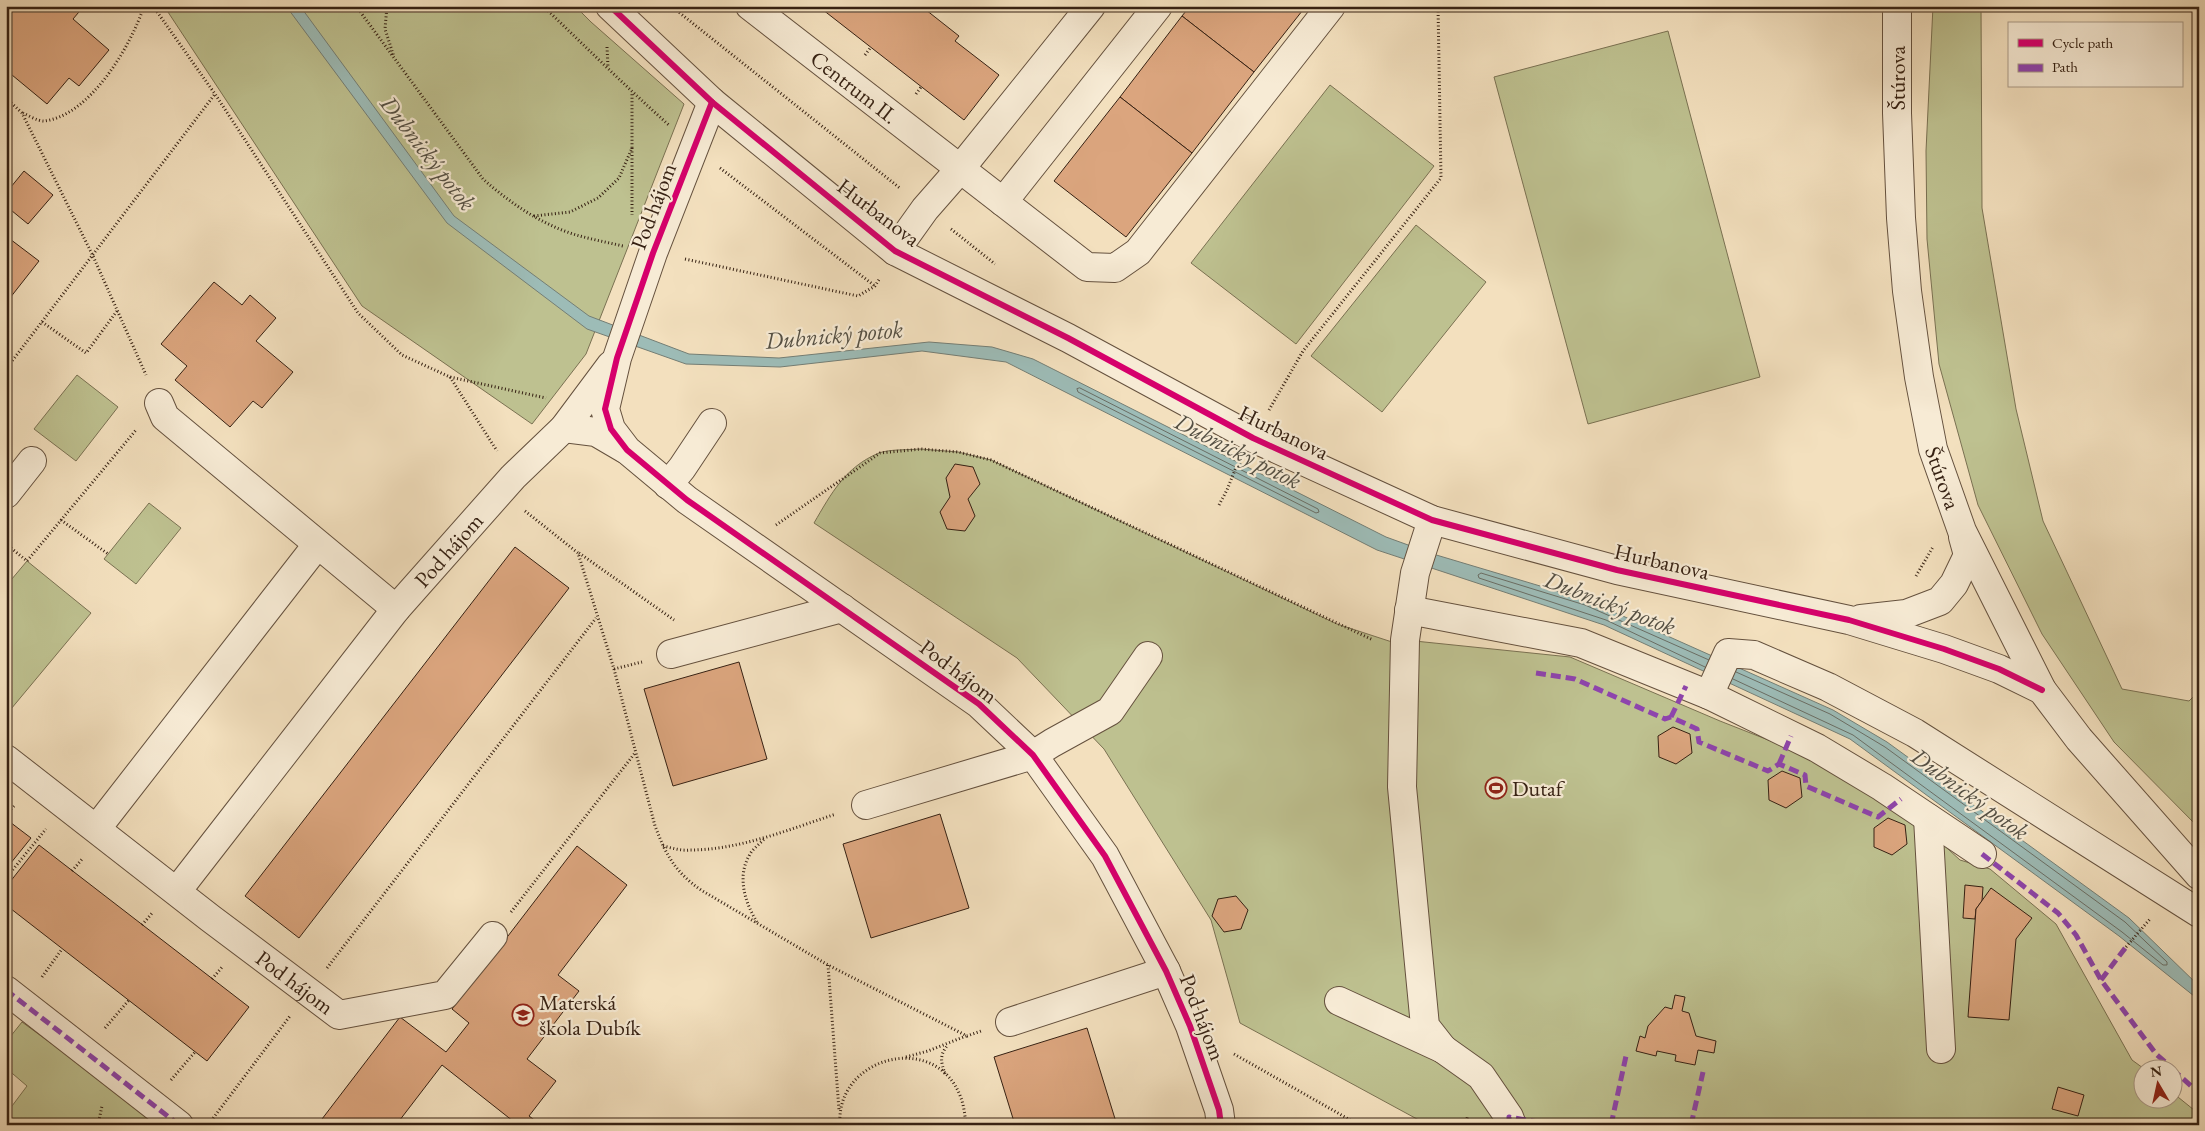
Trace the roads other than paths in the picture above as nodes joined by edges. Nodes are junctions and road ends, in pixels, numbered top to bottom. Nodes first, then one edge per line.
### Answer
1 (610, 6) edge
2 (750, 6) edge
3 (1158, 6) edge
4 (1331, 6) edge
5 (1898, 6) edge
6 (1082, 9) edge
7 (712, 102) junction
8 (960, 169) junction
9 (1004, 202) junction
10 (895, 251) junction
11 (617, 358) junction
12 (159, 403) road end
13 (712, 422) dead end
14 (564, 428) junction
15 (627, 450) junction
16 (32, 461) dead end
17 (668, 485) junction
18 (6, 494) edge
19 (1428, 531) junction
20 (1962, 531) junction
21 (317, 545) junction
22 (842, 608) junction
23 (396, 609) junction
24 (1409, 610) junction
25 (1849, 620) junction
26 (671, 654) dead end
27 (1148, 656) dead end
28 (2042, 690) junction
29 (1710, 694) junction
30 (1033, 756) junction
31 (6, 759) edge
32 (866, 804) road end
33 (1928, 818) junction
34 (97, 828) junction
35 (1982, 854) dead end
36 (2199, 875) edge
37 (177, 890) junction
38 (2199, 913) edge
39 (492, 936) road end
40 (1166, 971) junction
41 (6, 990) edge
42 (1339, 1001) dead end
43 (1010, 1022) road end
44 (1443, 1049) junction
45 (1941, 1049) dead end
46 (179, 1125) edge
47 (1221, 1125) edge
48 (1512, 1125) edge

1 - 7 street, Hurbanova
2 - 8 street, Centrum II.
3 - 9 street
4 - 9 street, Centrum II.
5 - 20 street, Štúrova
6 - 8 street
7 - 10 street, Hurbanova
7 - 11 street, Pod hájom
8 - 9 street, Centrum II.
8 - 10 street
10 - 19 street, Hurbanova
11 - 14 street, Pod hájom
11 - 15 street, Pod hájom
12 - 21 street, Pod hájom
13 - 17 street
14 - 15 street, Pod hájom
14 - 23 street, Pod hájom
15 - 17 street, Pod hájom
16 - 18 street
17 - 22 street, Pod hájom
19 - 24 street
19 - 25 street, Hurbanova
20 - 25 street
20 - 28 street, Štúrova
21 - 23 street, Pod hájom
21 - 34 street
22 - 26 street
22 - 30 street, Pod hájom
23 - 37 street, Pod hájom
24 - 29 street
24 - 44 street
25 - 28 street, Hurbanova
27 - 30 street
28 - 36 street, Štúrova
29 - 33 street
29 - 38 street
30 - 32 street
30 - 40 street, Pod hájom
31 - 34 street, Pod hájom
33 - 35 street
33 - 45 street
34 - 37 street, Pod hájom
37 - 39 street, Pod hájom
40 - 43 street, Pod hájom
40 - 47 street, Pod hájom
41 - 46 street
42 - 44 street
44 - 48 street

